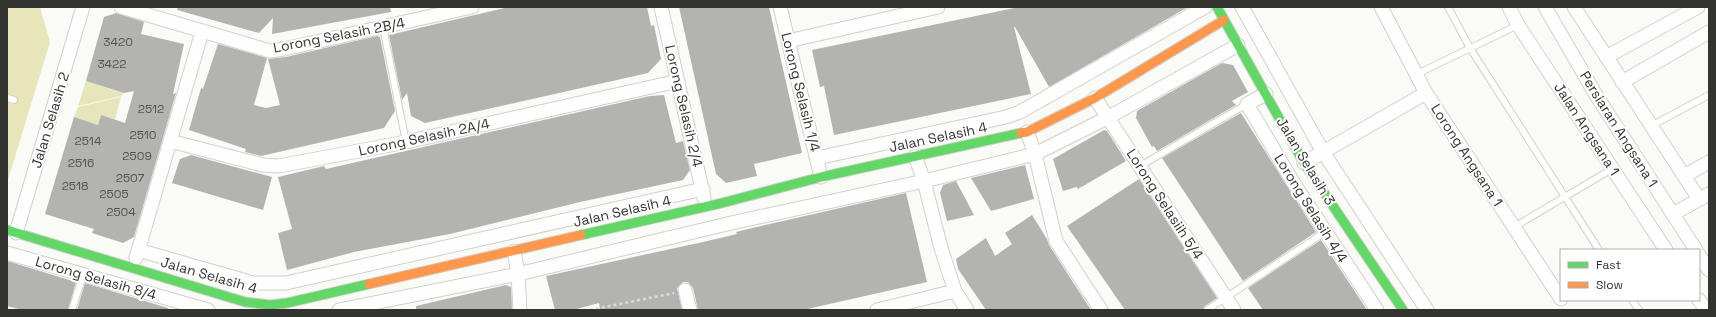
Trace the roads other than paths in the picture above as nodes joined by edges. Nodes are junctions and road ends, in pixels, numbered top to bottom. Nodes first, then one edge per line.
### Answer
1 (83, 7) edge
2 (121, 7) edge
3 (472, 7) edge
4 (661, 7) edge
5 (780, 7) edge
6 (938, 7) edge
7 (1205, 7) edge
8 (1217, 7) edge
9 (1242, 7) edge
10 (1381, 7) edge
11 (1448, 7) edge
12 (1509, 7) edge
13 (1545, 7) edge
14 (1574, 7) edge
15 (1698, 7) edge
16 (1224, 20) junction
17 (1518, 25) junction
18 (383, 27) junction
19 (202, 32) junction
20 (1709, 32) edge
21 (788, 41) junction
22 (1238, 45) junction
23 (1470, 48) junction
24 (1606, 57) junction
25 (1416, 74) junction
26 (678, 81) junction
27 (1622, 82) junction
28 (1426, 93) junction
29 (1266, 94) junction
30 (1709, 95) edge
31 (7, 98) edge
32 (1095, 98) junction
33 (14, 100) dead end
34 (1247, 104) junction
35 (1109, 117) junction
36 (1652, 126) junction
37 (1027, 132) junction
38 (170, 141) junction
39 (406, 142) junction
40 (1323, 152) junction
41 (1035, 154) junction
42 (915, 156) junction
43 (817, 158) junction
44 (1709, 162) edge
45 (1304, 163) junction
46 (1140, 166) junction
47 (1612, 168) junction
48 (1684, 176) junction
49 (821, 177) junction
50 (924, 181) junction
51 (703, 189) junction
52 (1704, 196) edge
53 (1564, 197) junction
54 (722, 203) junction
55 (706, 206) junction
56 (1673, 214) junction
57 (727, 224) junction
58 (1514, 227) junction
59 (12, 231) edge
60 (1325, 232) junction
61 (1598, 249) edge
62 (1665, 249) edge
63 (1695, 249) edge
64 (138, 250) junction
65 (514, 251) junction
66 (7, 253) edge
67 (1700, 256) edge
68 (133, 267) junction
69 (1709, 270) edge
70 (518, 274) junction
71 (83, 275) junction
72 (357, 287) junction
73 (685, 290) road end
74 (955, 291) junction
75 (1226, 297) junction
76 (1560, 298) edge
77 (1562, 301) edge
78 (1633, 301) edge
79 (364, 308) edge
80 (895, 308) edge
81 (72, 310) edge
82 (208, 310) edge
83 (339, 310) edge
84 (520, 310) edge
85 (690, 310) edge
86 (877, 310) edge
87 (967, 310) edge
88 (1101, 310) edge
89 (1207, 310) edge
90 (1234, 310) edge
91 (1377, 310) edge
92 (1403, 310) edge
93 (1427, 310) edge
94 (1568, 310) edge
95 (1639, 310) edge

1 - 59 street, Jalan Selasih 2
2 - 19 street, Lorong Selasih 2B/4
3 - 18 street, Lorong Selasih 2B/4
4 - 26 street, Lorong Selasih 2/4
5 - 21 street, Lorong Selasih 1/4
6 - 21 street
7 - 43 street
8 - 16 street, Jalan Selasih 3
9 - 40 street, Jalan Selasih 3
10 - 25 street, Lorong Angsana 1
11 - 23 lane
12 - 17 street, Jalan Angsana 1
13 - 56 street, Persiaran Angsana 1
14 - 24 street
15 - 24 street
16 - 22 street, Jalan Selasih 3
16 - 32 street, Jalan Selasih 4
17 - 23 lane
17 - 47 street, Jalan Angsana 1
18 - 19 street, Lorong Selasih 2B/4
18 - 39 lane
19 - 38 street
20 - 27 street
21 - 43 street, Lorong Selasih 1/4
22 - 29 street, Jalan Selasih 3
22 - 35 street
23 - 25 lane
23 - 53 lane
24 - 27 street
25 - 28 street, Lorong Angsana 1
26 - 39 street, Lorong Selasih 2A/4
26 - 51 street, Lorong Selasih 2/4
27 - 36 street
28 - 40 street
28 - 58 street, Lorong Angsana 1
29 - 34 street
29 - 45 street, Jalan Selasih 3
30 - 36 lane
31 - 33 lane
32 - 35 street, Lorong Selasiih 5/4
32 - 37 street, Jalan Selasih 4
34 - 46 lane
34 - 60 street, Lorong Selasih 4/4
35 - 41 street
35 - 46 street, Lorong Selasiih 5/4
36 - 48 street
37 - 41 street
37 - 42 street, Jalan Selasih 4
38 - 39 street, Lorong Selasih 2A/4
38 - 64 street
40 - 45 street
40 - 93 street, Jalan Selasih 3
41 - 50 street
41 - 88 street
42 - 49 street, Jalan Selasih 4
42 - 50 street
43 - 49 street, Lorong Selasih 1/4
44 - 48 street
45 - 92 street, Jalan Selasih 3
46 - 75 street, Lorong Selasiih 5/4
47 - 53 lane
47 - 62 street, Jalan Angsana 1
48 - 52 street
49 - 54 street, Jalan Selasih 4
50 - 57 street
50 - 74 street
51 - 55 street, Lorong Selasih 2/4
51 - 64 street
52 - 56 street
53 - 58 lane
53 - 61 lane
54 - 55 street, Jalan Selasih 4
54 - 57 street
55 - 65 street, Jalan Selasih 4
56 - 63 street, Persiaran Angsana 1
57 - 70 street
58 - 76 street, Lorong Angsana 1
59 - 68 street, Jalan Selasih 4
60 - 75 lane
60 - 91 street, Lorong Selasih 4/4
64 - 68 street
65 - 70 street
65 - 72 street, Jalan Selasih 4
66 - 71 street, Lorong Selasih 8/4
67 - 69 street
68 - 72 street, Jalan Selasih 4
70 - 79 street
70 - 84 street
71 - 81 lane
71 - 82 street, Lorong Selasih 8/4
72 - 79 street
73 - 85 street
74 - 80 street
74 - 87 street
75 - 89 lane
75 - 90 street, Lorong Selasiih 5/4
77 - 94 street, Lorong Angsana 1
78 - 95 lane
79 - 83 street
80 - 86 street

